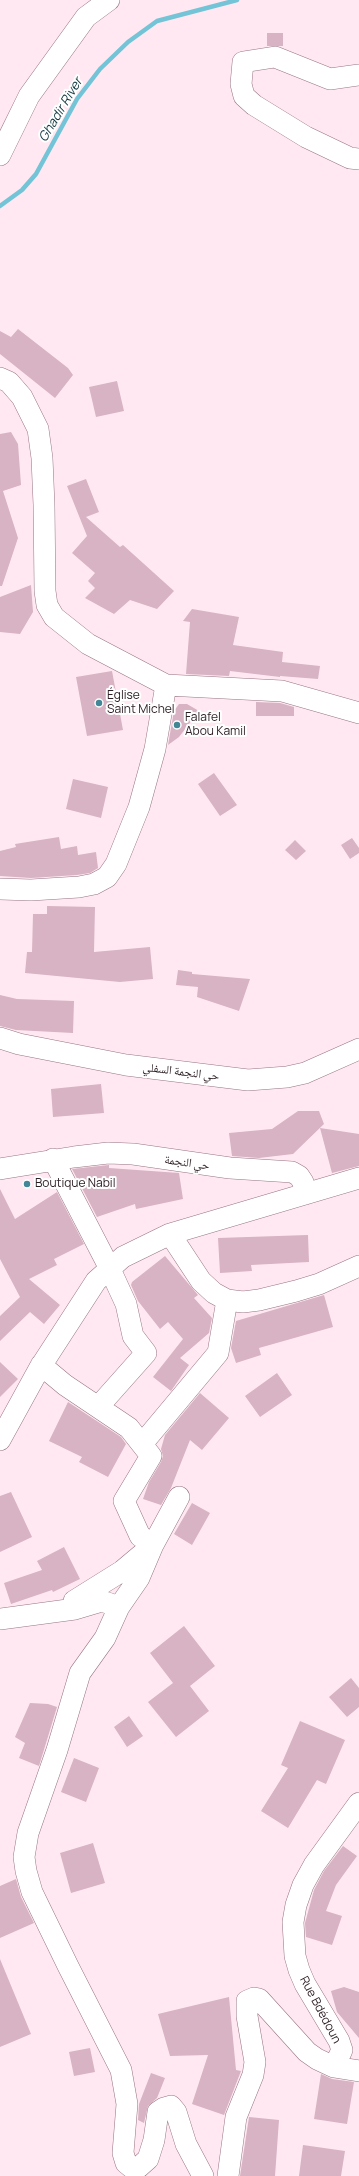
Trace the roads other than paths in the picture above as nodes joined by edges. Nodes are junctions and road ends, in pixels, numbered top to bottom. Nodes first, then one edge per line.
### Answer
1 (109, 0) edge
2 (359, 75) edge
3 (0, 155) edge
4 (359, 159) edge
5 (0, 378) edge
6 (166, 685) junction
7 (359, 712) edge
8 (0, 889) edge
9 (0, 1038) edge
10 (359, 1049) edge
11 (53, 1159) junction
12 (0, 1168) edge
13 (359, 1178) edge
14 (305, 1194) junction
15 (170, 1234) junction
16 (359, 1266) edge
17 (109, 1267) junction
18 (227, 1300) junction
19 (42, 1365) junction
20 (98, 1407) junction
21 (0, 1440) edge
22 (142, 1444) junction
23 (179, 1497) dead end
24 (153, 1545) junction
25 (119, 1606) junction
26 (56, 1611) junction
27 (0, 1619) edge
28 (359, 1803) edge
29 (334, 2067) junction
30 (359, 2071) edge
31 (203, 2176) edge
32 (228, 2176) edge

1 - 3 street
2 - 4 street
5 - 6 street
6 - 7 street
6 - 8 street
9 - 10 street, حي النجمة السفلي
11 - 12 street, حي النجمة
11 - 14 street, حي النجمة
11 - 17 street
13 - 14 street
14 - 15 street
15 - 17 street
15 - 18 street
16 - 18 street
17 - 19 street
17 - 20 street
18 - 22 street
19 - 20 street
19 - 21 street
20 - 22 street
22 - 24 street
23 - 24 street
24 - 25 street
24 - 26 street
25 - 26 street
25 - 31 street
26 - 27 street
28 - 29 street, Rue Bdédoun
29 - 30 street
29 - 32 street

